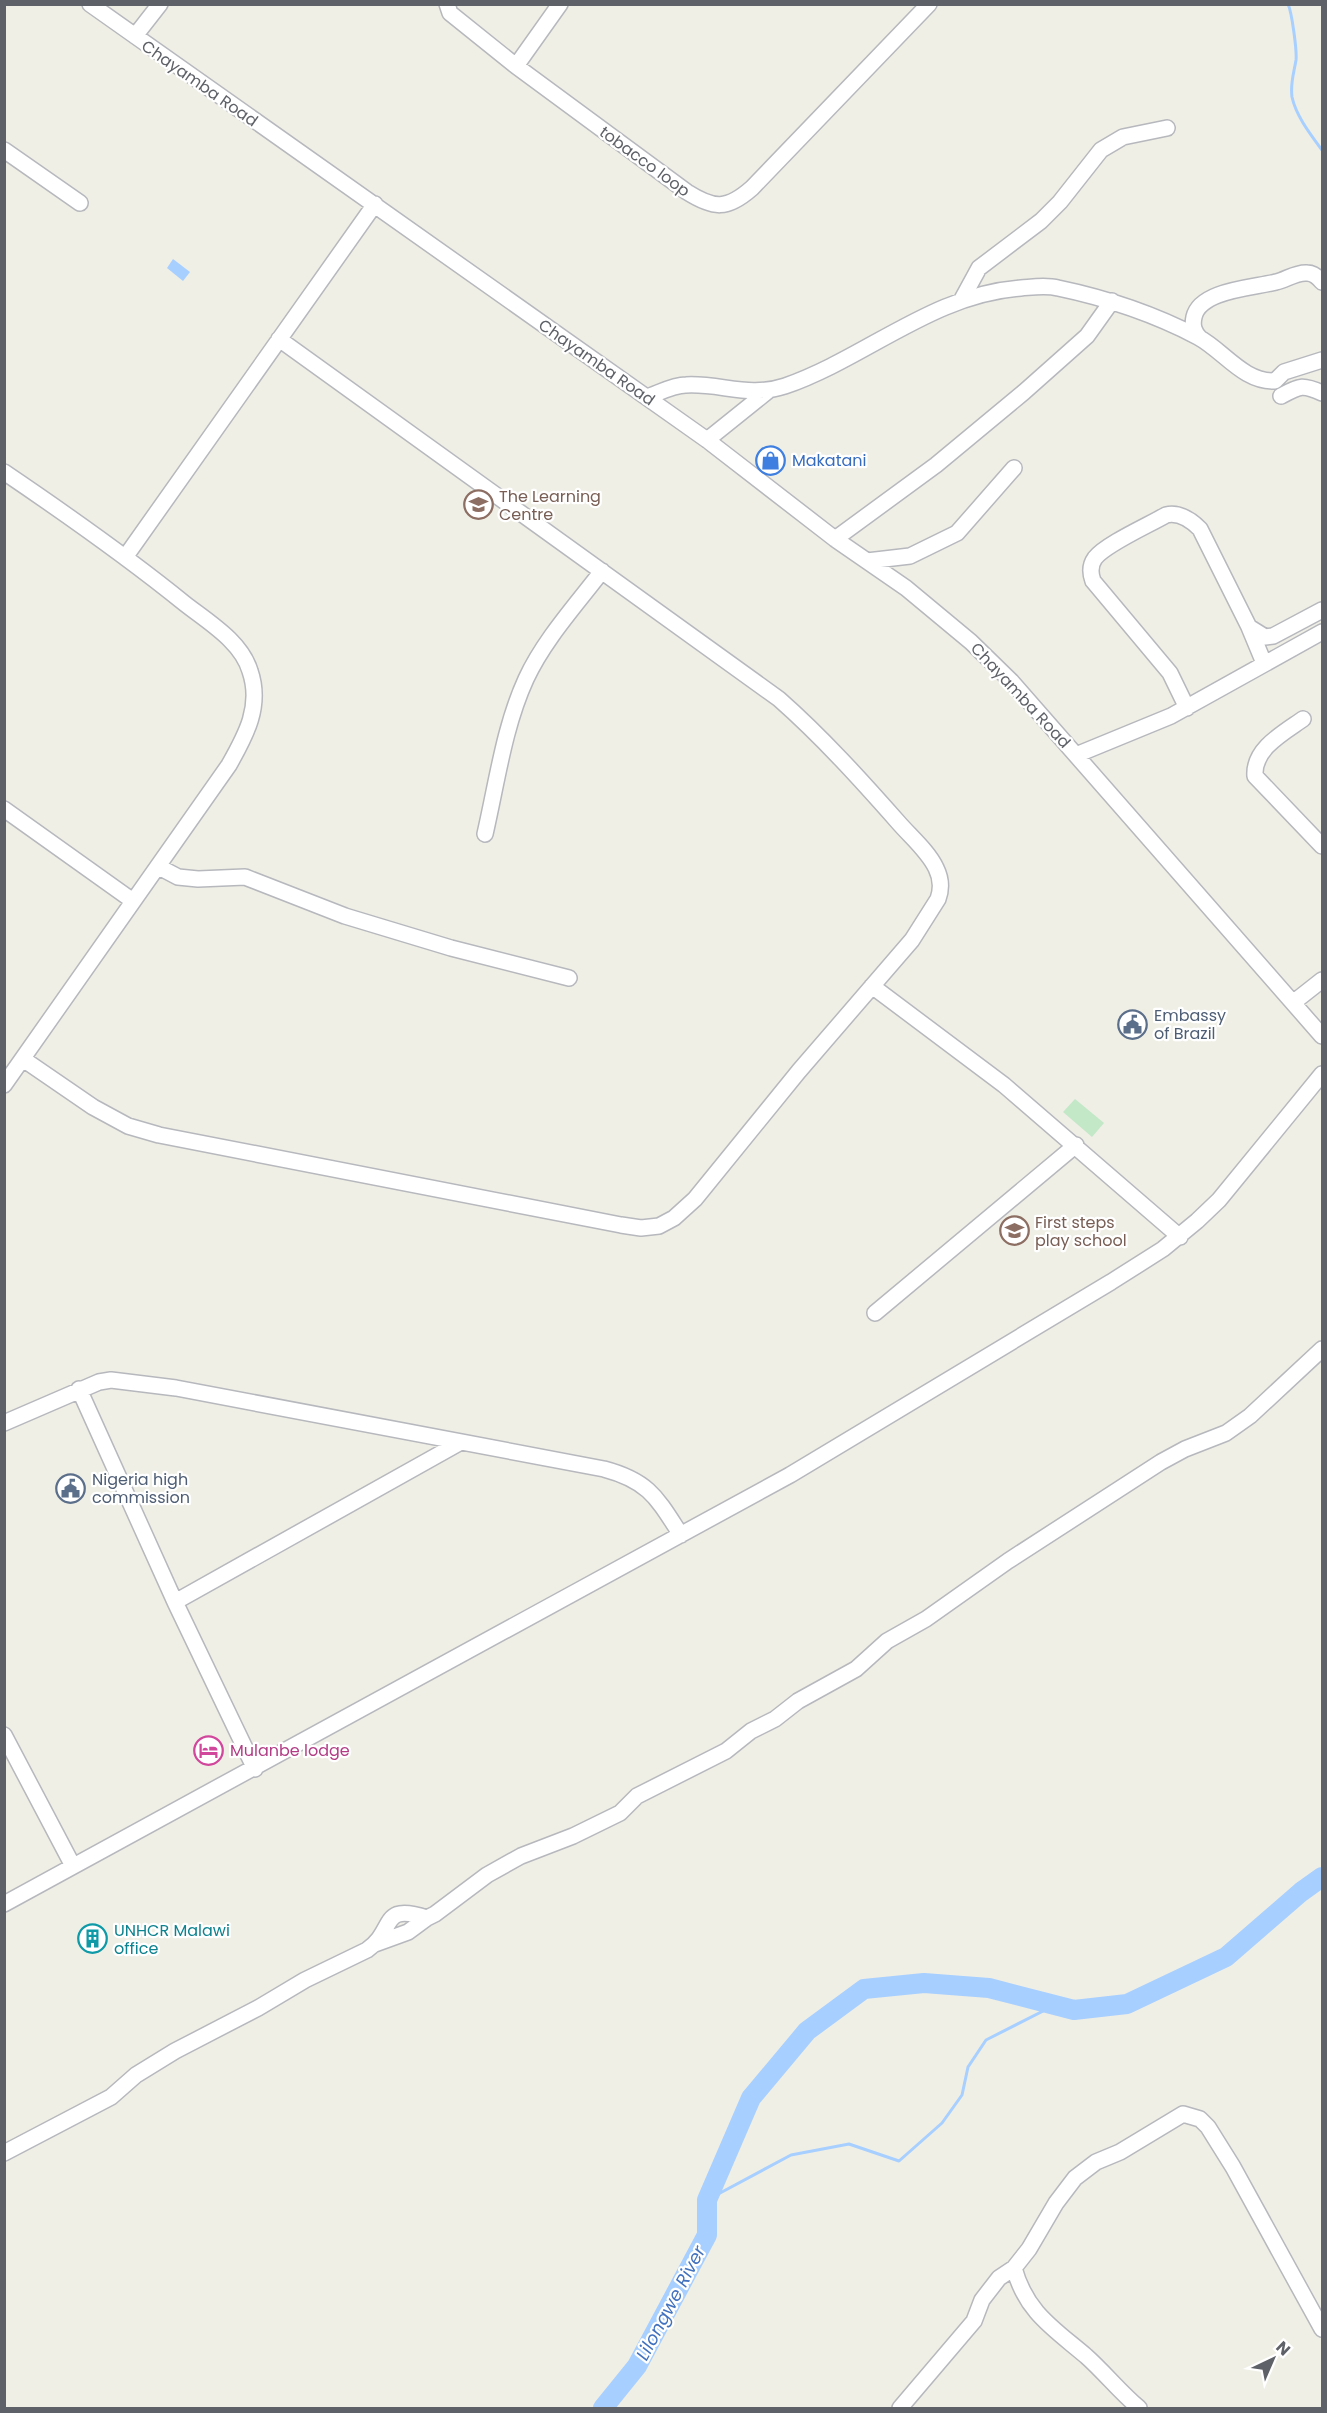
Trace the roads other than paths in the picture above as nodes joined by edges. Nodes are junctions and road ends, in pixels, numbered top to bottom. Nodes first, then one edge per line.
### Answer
1 (90, 4) edge
2 (160, 4) edge
3 (447, 4) edge
4 (560, 4) edge
5 (929, 4) edge
6 (135, 36) junction
7 (516, 66) junction
8 (1167, 128) dead end
9 (4, 150) edge
10 (80, 203) dead end
11 (375, 204) junction
12 (1323, 282) edge
13 (961, 301) junction
14 (1112, 301) junction
15 (1200, 338) junction
16 (279, 339) junction
17 (1323, 360) edge
18 (768, 391) junction
19 (1323, 393) edge
20 (1281, 396) dead end
21 (647, 397) junction
22 (707, 440) junction
23 (1014, 468) dead end
24 (4, 472) edge
25 (835, 539) junction
26 (126, 556) junction
27 (867, 561) junction
28 (602, 571) junction
29 (1323, 610) edge
30 (1249, 627) junction
31 (1323, 632) edge
32 (1264, 663) junction
33 (1187, 708) junction
34 (1303, 719) dead end
35 (1076, 755) junction
36 (4, 809) edge
37 (485, 834) dead end
38 (1323, 846) edge
39 (159, 867) junction
40 (133, 901) junction
41 (569, 978) dead end
42 (1323, 980) edge
43 (872, 986) junction
44 (1294, 1002) junction
45 (1323, 1036) edge
46 (23, 1059) junction
47 (1323, 1074) edge
48 (4, 1085) edge
49 (1076, 1145) junction
50 (1180, 1237) junction
51 (875, 1313) dead end
52 (1323, 1350) edge
53 (79, 1389) junction
54 (4, 1423) edge
55 (461, 1442) junction
56 (681, 1535) junction
57 (175, 1602) junction
58 (6, 1741) edge
59 (255, 1769) junction
60 (73, 1866) junction
61 (4, 1904) edge
62 (4, 2153) edge
63 (1014, 2268) junction
64 (1323, 2329) edge
65 (900, 2409) edge
66 (1139, 2409) edge

1 - 6 street, Chayamba Road
2 - 6 street
3 - 7 street
4 - 7 street
5 - 7 street, tobacco loop
6 - 11 street, Chayamba Road
8 - 13 street
9 - 10 street
11 - 16 street
11 - 21 street, Chayamba Road
12 - 15 street
13 - 14 street
13 - 18 street
14 - 15 street
14 - 25 street
15 - 17 street
16 - 26 street
16 - 28 street
18 - 21 street
18 - 22 street
19 - 20 street
21 - 22 street, Chayamba Road
22 - 25 street, Chayamba Road
23 - 27 street
24 - 26 street
25 - 27 street, Chayamba Road
26 - 39 street
27 - 35 street, Chayamba Road
28 - 37 street
28 - 43 street
29 - 30 street
30 - 32 street
30 - 33 street
31 - 32 street
32 - 33 street
33 - 35 street
34 - 38 street
35 - 44 street, Chayamba Road
36 - 40 street
39 - 40 street
39 - 41 street
40 - 46 street
42 - 44 street
43 - 46 street
43 - 49 street
44 - 45 street, Chayamba Road
46 - 48 street
47 - 50 street
49 - 50 street
49 - 51 street
50 - 56 street
52 - 62 street
53 - 54 street
53 - 55 street
53 - 57 street
55 - 56 street
55 - 57 street
56 - 59 street
57 - 59 street
58 - 60 street
59 - 60 street
60 - 61 street
63 - 64 street
63 - 65 street
63 - 66 street

